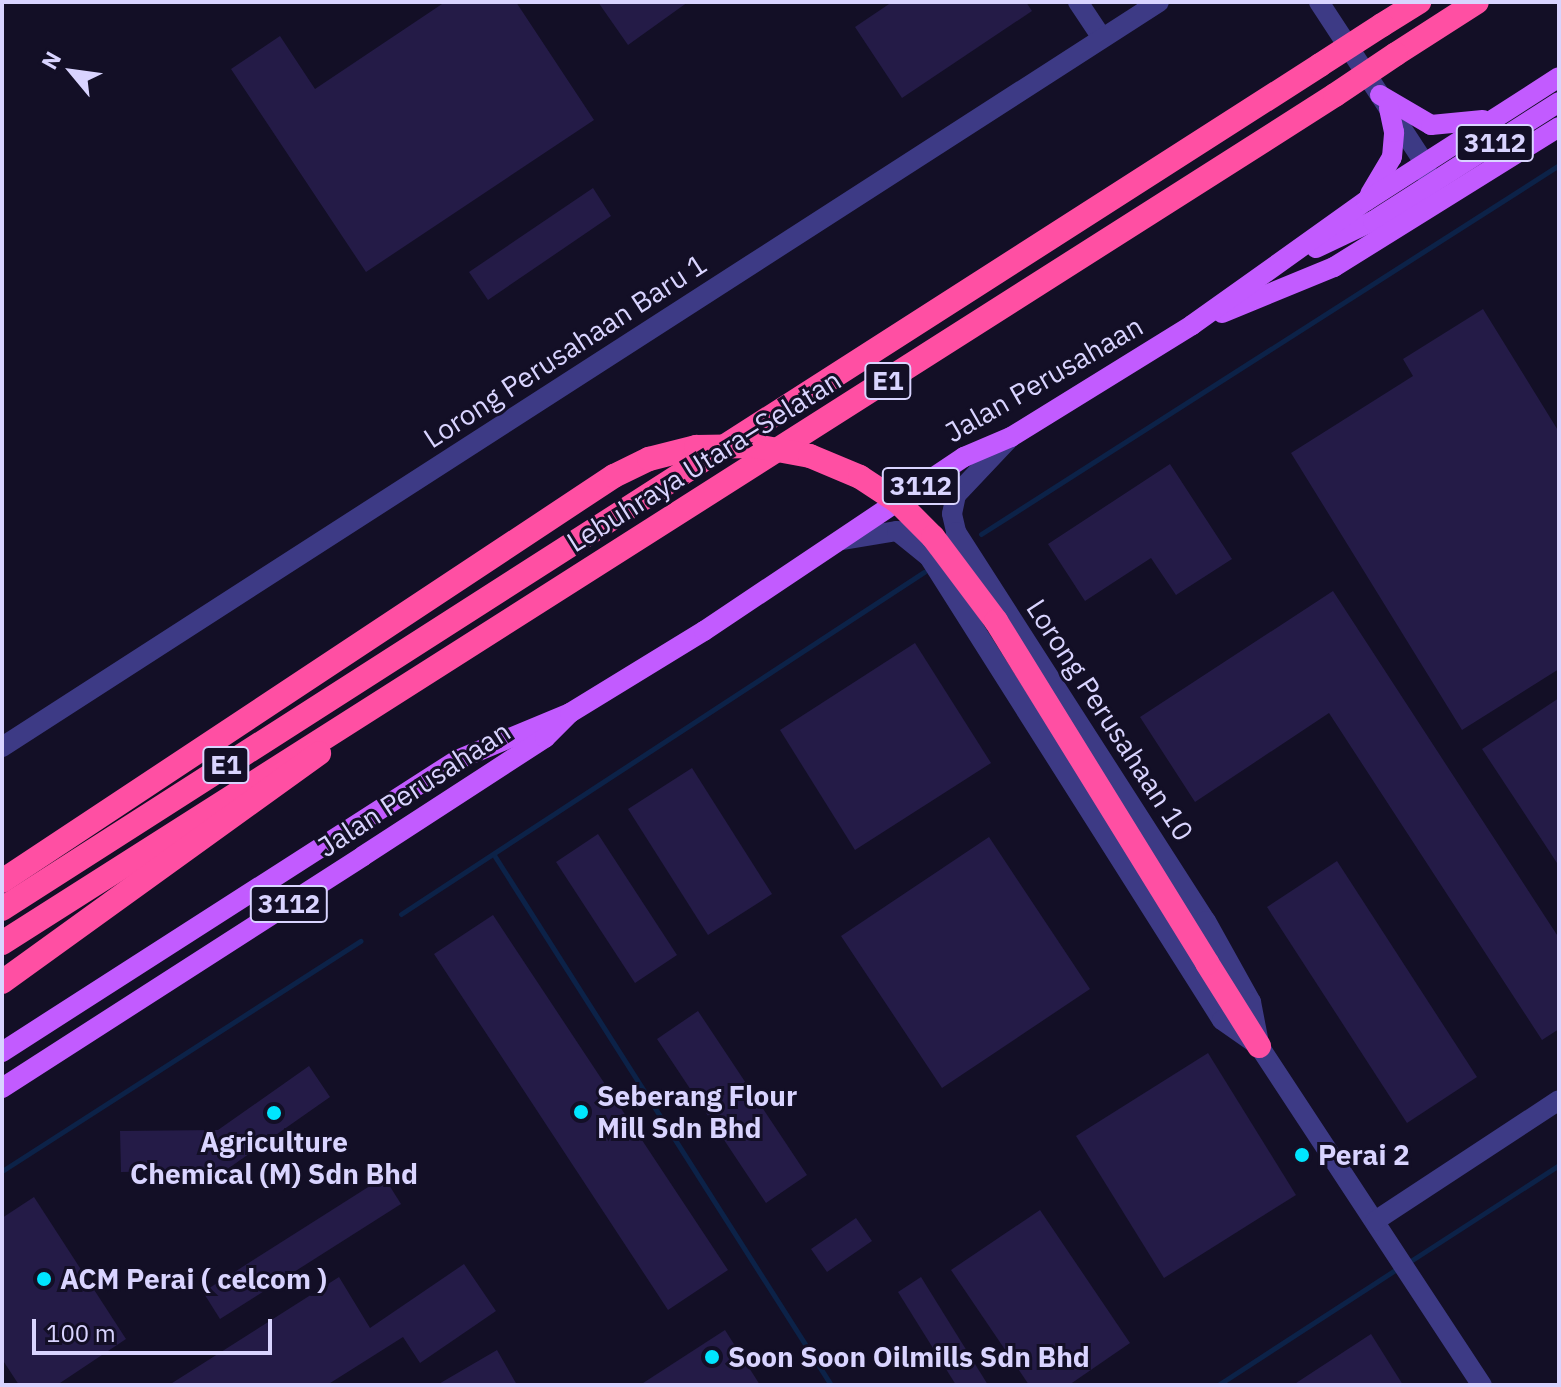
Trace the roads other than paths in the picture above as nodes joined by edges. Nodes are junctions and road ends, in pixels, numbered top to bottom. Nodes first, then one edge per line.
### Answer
1 (1078, 2) edge
2 (1159, 2) edge
3 (1319, 2) edge
4 (1419, 2) edge
5 (1477, 2) edge
6 (1102, 38) junction
7 (1559, 77) edge
8 (1384, 102) junction
9 (1559, 102) edge
10 (1499, 116) junction
11 (1559, 127) edge
12 (1428, 174) junction
13 (1366, 201) junction
14 (1432, 209) junction
15 (1262, 273) junction
16 (1192, 325) junction
17 (1011, 437) junction
18 (835, 542) junction
19 (570, 713) junction
20 (335, 728) junction
21 (2, 747) edge
22 (326, 845) junction
23 (342, 869) junction
24 (2, 881) edge
25 (2, 909) edge
26 (2, 943) edge
27 (2, 982) edge
28 (1259, 1046) junction
29 (2, 1052) edge
30 (2, 1088) edge
31 (1559, 1100) edge
32 (1375, 1221) junction
33 (1482, 1385) edge

1 - 6 street
2 - 6 street, Lorong Perusahaan Baru 1
3 - 8 street
4 - 25 highway, Lebuhraya Utara–Selatan / E1, bridge
5 - 20 highway, Lebuhraya Utara–Selatan / E1, bridge
6 - 21 street, Lorong Perusahaan Baru 1
7 - 10 main road, Jalan Perusahaan / 3112
8 - 10 main road
8 - 12 street
8 - 13 main road
9 - 12 main road, Jalan Perusahaan / 3112
10 - 12 main road, Jalan Perusahaan / 3112
11 - 14 main road
12 - 13 main road, Jalan Perusahaan / 3112
12 - 14 street
12 - 15 main road, Jalan Perusahaan / 3112
13 - 15 main road, Jalan Perusahaan / 3112
14 - 16 main road
15 - 16 main road, Jalan Perusahaan / 3112
16 - 17 main road, Jalan Perusahaan / 3112
17 - 18 main road, Jalan Perusahaan / 3112
17 - 28 street, Lorong Perusahaan 10
18 - 19 main road, Jalan Perusahaan / 3112
18 - 28 street, Lorong Perusahaan 10
19 - 22 main road, Jalan Perusahaan / 3112
19 - 23 main road, Jalan Perusahaan / 3112
20 - 26 highway, Lebuhraya Utara–Selatan / E1
20 - 27 highway
22 - 23 main road
22 - 29 main road, Jalan Perusahaan / 3112
23 - 30 main road, Jalan Perusahaan / 3112
24 - 28 highway, bridge
28 - 32 street, Lorong Perusahaan 10
31 - 32 street
32 - 33 street, Lorong Perusahaan 10

